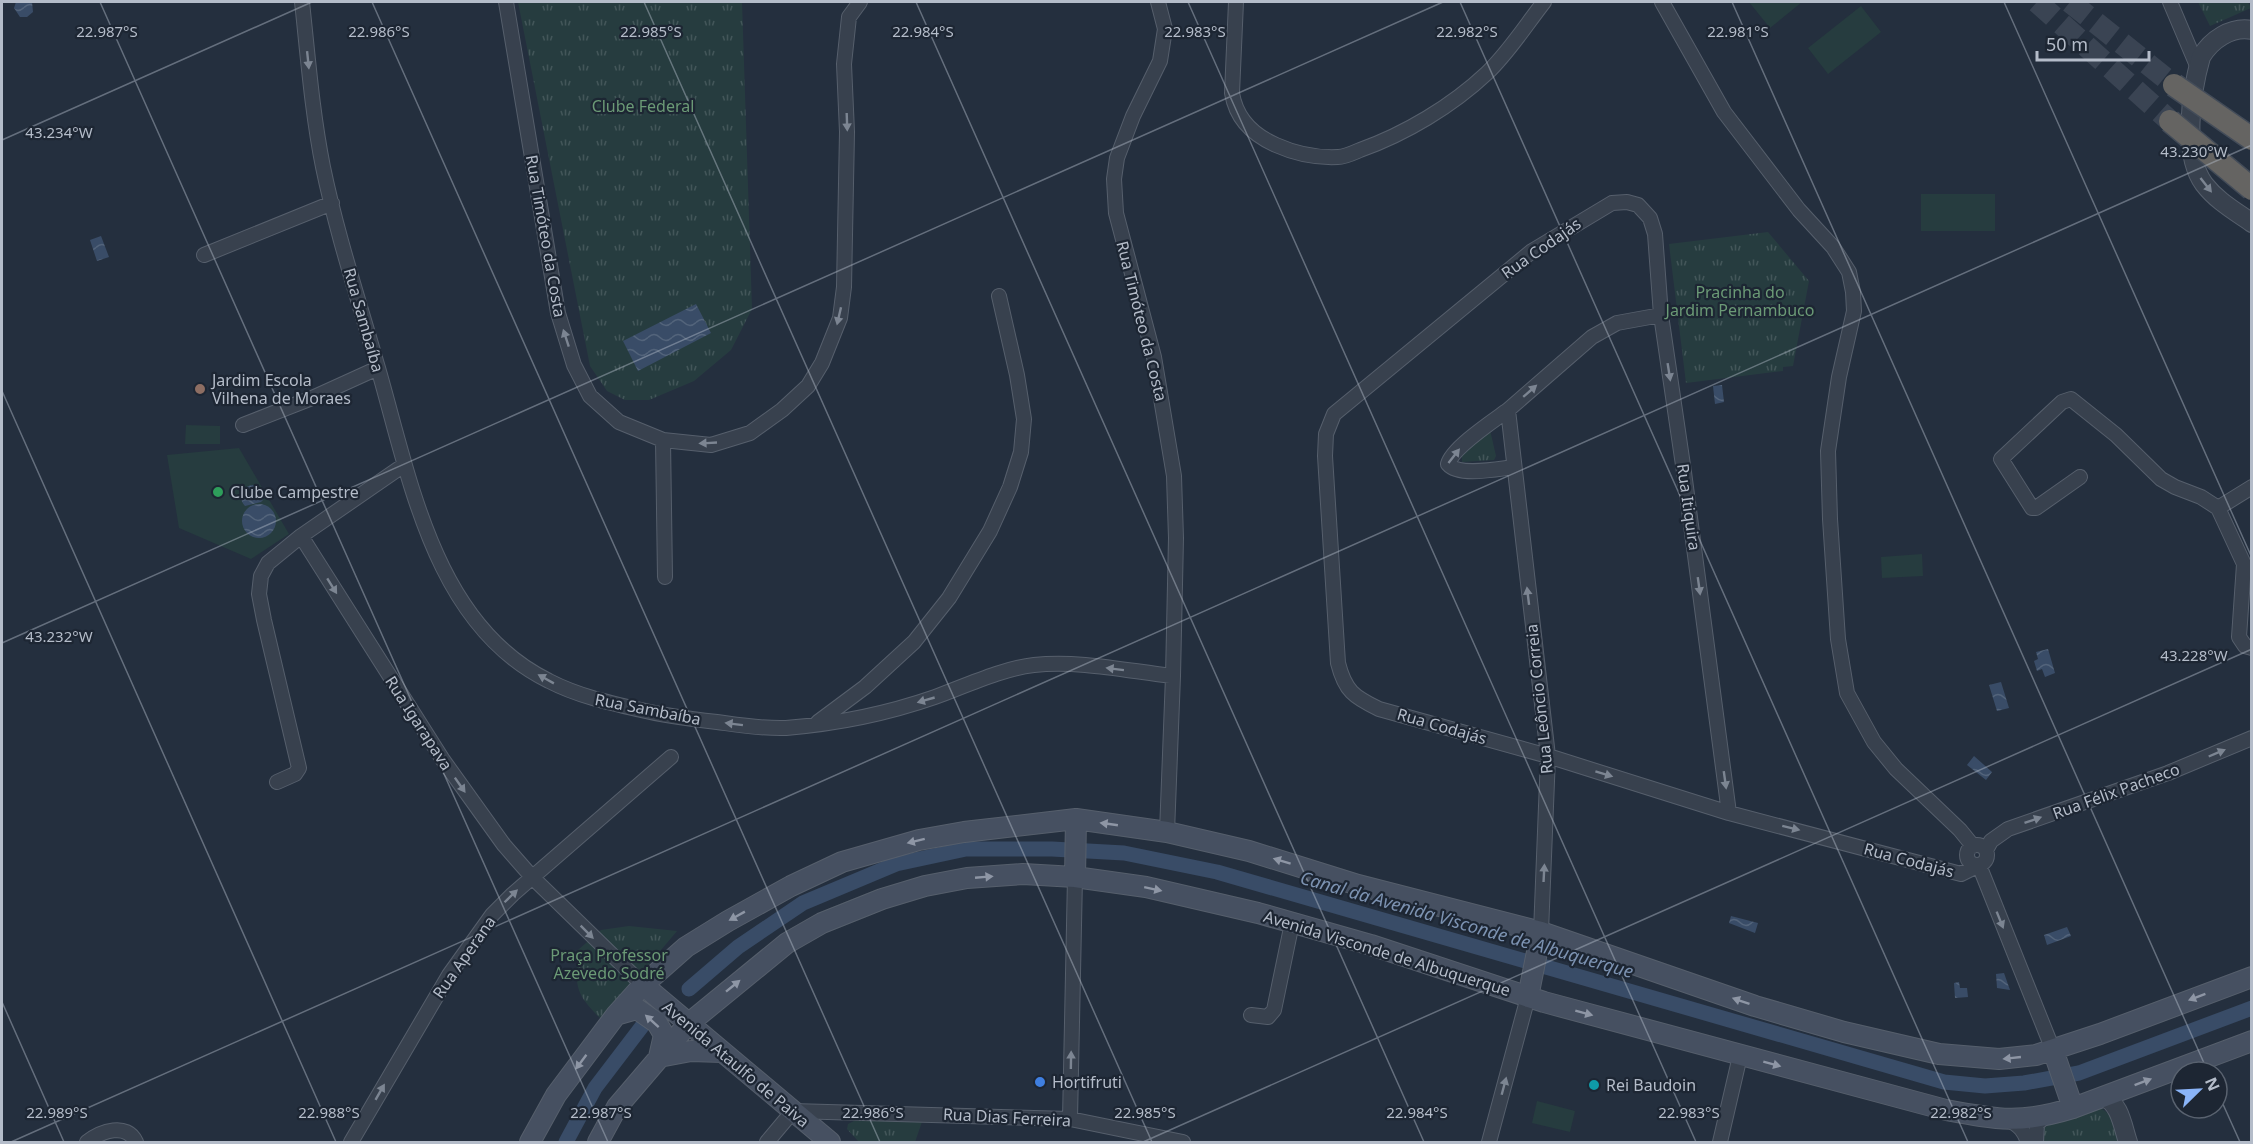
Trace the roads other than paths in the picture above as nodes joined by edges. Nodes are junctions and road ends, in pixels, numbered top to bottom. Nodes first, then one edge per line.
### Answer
1 (302, 2) edge
2 (506, 2) edge
3 (860, 2) edge
4 (1158, 2) edge
5 (1236, 2) edge
6 (1544, 2) edge
7 (1662, 2) edge
8 (2170, 2) edge
9 (2252, 30) edge
10 (2198, 68) junction
11 (2174, 85) tunnel mouth
12 (2170, 121) tunnel mouth
13 (2252, 139) edge
14 (2252, 189) edge
15 (332, 203) junction
16 (1638, 205) joint
17 (2252, 223) edge
18 (204, 255) dead end
19 (999, 296) dead end
20 (1661, 315) junction
21 (378, 368) junction
22 (1508, 410) junction
23 (243, 424) dead end
24 (663, 440) junction
25 (404, 465) junction
26 (1514, 467) junction
27 (2080, 477) dead end
28 (2252, 487) edge
29 (2217, 507) junction
30 (301, 536) junction
31 (665, 577) dead end
32 (2252, 648) edge
33 (1173, 676) junction
34 (814, 725) junction
35 (2252, 738) edge
36 (1548, 756) junction
37 (671, 757) dead end
38 (277, 782) dead end
39 (1730, 813) junction
40 (1076, 819) junction
41 (1167, 832) junction
42 (1979, 848) junction
43 (1979, 865) junction
44 (532, 877) junction
45 (1075, 877) junction
46 (1292, 922) junction
47 (1540, 932) junction
48 (2252, 977) edge
49 (643, 985) junction
50 (1528, 997) junction
51 (616, 1015) junction
52 (1251, 1015) dead end
53 (688, 1024) junction
54 (2252, 1041) edge
55 (2053, 1050) junction
56 (722, 1052) junction
57 (1740, 1056) junction
58 (659, 1057) junction
59 (2103, 1097) junction
60 (2073, 1108) junction
61 (793, 1111) junction
62 (2044, 1117) junction
63 (1070, 1119) junction
64 (2009, 1120) junction
65 (87, 1143) edge
66 (136, 1143) edge
67 (351, 1143) edge
68 (530, 1143) edge
69 (598, 1143) edge
70 (767, 1143) edge
71 (830, 1143) edge
72 (1182, 1143) edge
73 (1489, 1143) edge
74 (1720, 1143) edge
75 (2028, 1143) edge
76 (2036, 1143) edge
77 (2128, 1143) edge

1 -> 15 street
24 -> 2 street, Rua Timóteo da Costa
3 -> 24 street, Rua Timóteo da Costa
4 - 33 street, Rua Timóteo da Costa
5 - 6 street
7 - 42 street
8 - 10 street
9 - 10 street
10 -> 17 street
11 - 13 highway, bridge
12 - 14 highway, bridge
15 - 18 street
15 - 21 street, Rua Sambaíba
16 - 20 street, Rua Itiquira
16 - 36 street, Rua Codajás
19 - 34 street
22 -> 20 street
20 -> 39 street, Rua Itiquira
21 - 23 street
21 - 25 street, Rua Sambaíba
22 - 26 street, Rua Leôncio Correia
26 -> 22 street
24 - 31 street
25 - 30 street
34 -> 25 street, Rua Sambaíba
36 -> 26 street, Rua Leôncio Correia
27 - 29 street
28 - 29 street
29 - 32 street
30 - 38 street
30 -> 44 street, Rua Igarapava
33 -> 34 street, Rua Sambaíba
33 - 41 street, Rua Timóteo da Costa
42 -> 35 street, Rua Félix Pacheco
36 -> 39 street, Rua Codajás
47 -> 36 street, Rua Leôncio Correia
37 - 44 street, Rua Aperana
39 -> 43 street, Rua Codajás
41 -> 40 main road
40 - 45 main road
40 -> 49 main road
47 -> 41 main road
42 - 43 street
43 -> 55 street, Rua Codajás
44 -> 49 street, Rua Igarapava
67 -> 44 street, Rua Aperana
45 -> 46 main road, Avenida Visconde de Albuquerque
53 -> 45 main road, Avenida Visconde de Albuquerque
63 -> 45 street
46 - 50 main road, Avenida Visconde de Albuquerque
46 - 52 street
47 - 50 main road
55 -> 47 main road
48 -> 55 main road
49 - 51 main road
49 - 53 main road, Avenida Ataulfo de Paiva
50 -> 57 main road, Avenida Visconde de Albuquerque
73 -> 50 street
58 -> 51 main road
51 -> 68 main road
53 - 56 main road, Avenida Ataulfo de Paiva
53 - 58 main road, Avenida Visconde de Albuquerque
59 -> 54 main road, Avenida Visconde de Albuquerque
55 - 60 main road
56 - 58 main road
56 - 61 main road, Avenida Ataulfo de Paiva
57 -> 64 main road, Avenida Visconde de Albuquerque
57 - 74 street
58 - 69 main road, Avenida Visconde de Albuquerque
59 - 60 main road, Avenida Visconde de Albuquerque
59 - 77 street
60 - 62 main road, Avenida Visconde de Albuquerque
61 - 63 street, Rua Dias Ferreira
61 - 70 street
61 - 71 main road, Avenida Ataulfo de Paiva
62 - 64 main road, Avenida Visconde de Albuquerque
62 - 76 street
63 - 72 street, Rua Dias Ferreira
64 - 75 street
65 - 66 street

